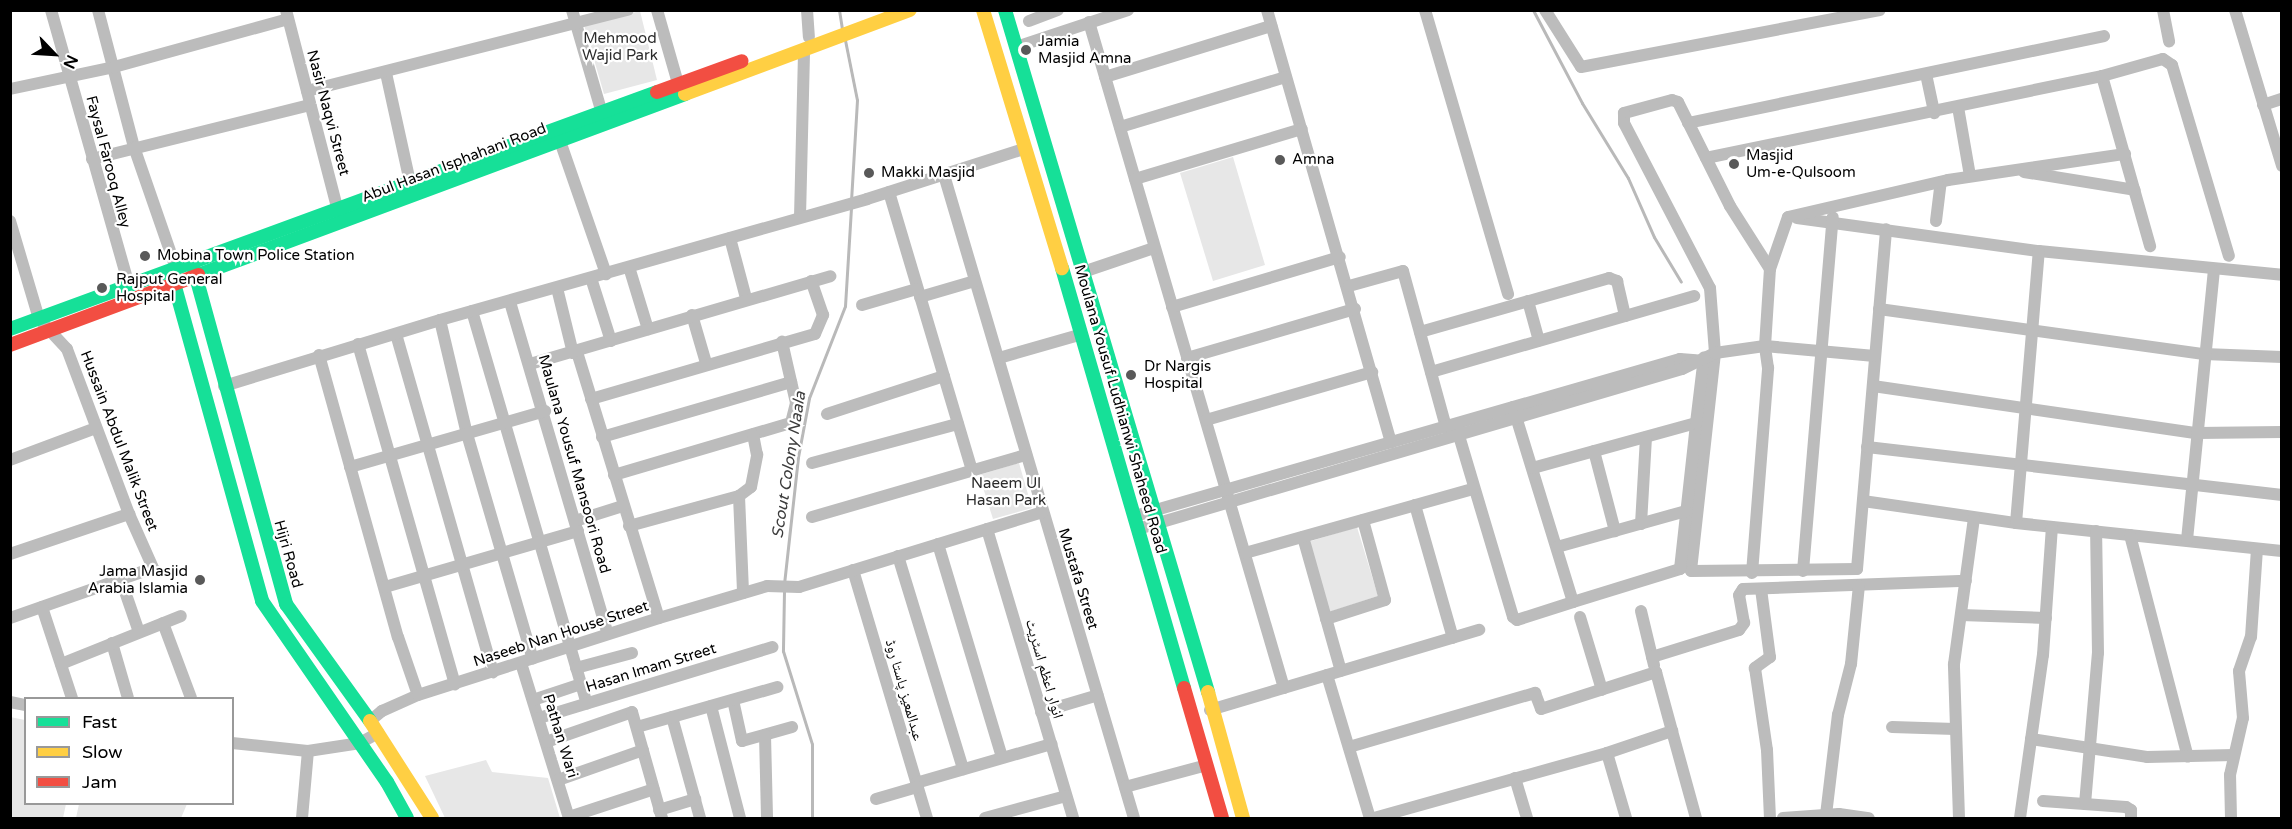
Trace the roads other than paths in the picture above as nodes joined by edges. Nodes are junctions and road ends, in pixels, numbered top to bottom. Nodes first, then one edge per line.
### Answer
1 (51, 10) edge
2 (98, 10) edge
3 (572, 10) edge
4 (628, 10) edge
5 (657, 10) edge
6 (807, 10) edge
7 (910, 10) edge
8 (983, 10) edge
9 (1005, 10) edge
10 (1058, 10) edge
11 (1128, 10) edge
12 (1267, 10) edge
13 (1425, 10) edge
14 (1545, 10) edge
15 (1880, 10) edge
16 (2163, 10) edge
17 (2235, 10) edge
18 (886, 14) edge
19 (287, 15) edge
20 (1835, 15) edge
21 (1029, 21) dead end
22 (1089, 22) junction
23 (576, 24) junction
24 (1271, 26) junction
25 (2104, 36) dead end
26 (2169, 41) dead end
27 (808, 44) junction
28 (1016, 47) junction
29 (114, 67) junction
30 (386, 73) junction
31 (1926, 74) junction
32 (69, 76) junction
33 (1105, 76) junction
34 (2103, 76) junction
35 (1286, 77) junction
36 (678, 83) junction
37 (10, 89) edge
38 (307, 91) junction
39 (2282, 99) edge
40 (310, 105) junction
41 (2263, 105) junction
42 (1958, 107) junction
43 (601, 110) junction
44 (1934, 113) junction
45 (2282, 120) edge
46 (1688, 123) junction
47 (2268, 124) junction
48 (1120, 127) junction
49 (1302, 129) junction
50 (560, 141) junction
51 (134, 147) junction
52 (1024, 149) junction
53 (2125, 154) junction
54 (1706, 158) junction
55 (92, 159) junction
56 (2282, 166) edge
57 (2010, 170) junction
58 (944, 175) junction
59 (1970, 176) junction
60 (1135, 179) junction
61 (410, 182) junction
62 (1941, 182) junction
63 (2135, 190) junction
64 (889, 192) junction
65 (1833, 206) junction
66 (339, 216) junction
67 (800, 217) junction
68 (1788, 217) junction
69 (10, 221) edge
70 (1936, 221) dead end
71 (1833, 222) junction
72 (1886, 229) junction
73 (730, 238) junction
74 (13, 243) edge
75 (2150, 246) dead end
76 (1154, 248) junction
77 (2040, 251) junction
78 (2229, 256) dead end
79 (1340, 257) junction
80 (192, 262) junction
81 (629, 267) junction
82 (1770, 269) junction
83 (2214, 271) junction
84 (1083, 272) junction
85 (173, 274) junction
86 (606, 274) junction
87 (2282, 275) edge
88 (830, 276) dead end
89 (195, 277) junction
90 (591, 278) junction
91 (811, 281) junction
92 (975, 281) junction
93 (129, 286) junction
94 (1349, 286) junction
95 (557, 288) junction
96 (919, 293) junction
97 (1509, 294) dead end
98 (1694, 296) dead end
99 (746, 298) junction
100 (1528, 301) junction
101 (510, 302) junction
102 (862, 305) dead end
103 (1172, 307) junction
104 (1355, 309) junction
105 (1879, 309) junction
106 (472, 311) junction
107 (692, 315) junction
108 (1625, 316) junction
109 (39, 319) junction
110 (440, 320) junction
111 (15, 328) edge
112 (648, 329) junction
113 (50, 330) junction
114 (2033, 330) junction
115 (1420, 332) junction
116 (396, 334) junction
117 (1082, 334) junction
118 (25, 339) junction
119 (1539, 340) junction
120 (611, 341) junction
121 (782, 342) junction
122 (358, 344) junction
123 (10, 345) edge
124 (1765, 346) junction
125 (1822, 351) junction
126 (575, 352) junction
127 (2204, 354) junction
128 (319, 355) junction
129 (1875, 356) junction
130 (1705, 357) junction
131 (2282, 357) edge
132 (999, 358) junction
133 (1187, 358) junction
134 (706, 363) junction
135 (530, 364) junction
136 (1372, 372) junction
137 (1431, 372) junction
138 (944, 376) junction
139 (791, 382) junction
140 (224, 386) junction
141 (1873, 386) junction
142 (591, 399) junction
143 (2026, 408) junction
144 (544, 411) junction
145 (1515, 413) junction
146 (826, 414) dead end
147 (1206, 420) junction
148 (1696, 423) junction
149 (503, 424) junction
150 (958, 424) junction
151 (96, 428) junction
152 (1454, 429) junction
153 (2282, 432) edge
154 (2197, 433) junction
155 (467, 434) junction
156 (753, 434) junction
157 (602, 436) junction
158 (1646, 437) junction
159 (1391, 443) junction
160 (428, 446) junction
161 (1867, 447) junction
162 (1594, 451) junction
163 (1026, 455) junction
164 (390, 456) junction
165 (10, 460) edge
166 (812, 463) dead end
167 (2021, 465) junction
168 (350, 468) junction
169 (1533, 468) junction
170 (972, 471) junction
171 (614, 475) junction
172 (2192, 486) junction
173 (1473, 489) junction
174 (1229, 495) junction
175 (2282, 495) edge
176 (739, 496) junction
177 (1863, 501) junction
178 (1415, 505) junction
179 (623, 506) junction
180 (1686, 511) junction
181 (1043, 512) junction
182 (129, 514) junction
183 (1158, 516) junction
184 (813, 517) dead end
185 (1974, 518) junction
186 (1363, 520) junction
187 (1136, 522) junction
188 (2016, 523) junction
189 (1641, 524) junction
190 (577, 526) junction
191 (629, 526) junction
192 (2052, 527) junction
193 (987, 529) junction
194 (1615, 531) junction
195 (2096, 531) junction
196 (2130, 535) junction
197 (1303, 537) junction
198 (2187, 540) junction
199 (538, 543) junction
200 (938, 544) junction
201 (1557, 547) junction
202 (2257, 549) junction
203 (2282, 551) edge
204 (502, 553) junction
205 (1245, 553) junction
206 (10, 554) edge
207 (898, 556) junction
208 (462, 565) junction
209 (853, 570) junction
210 (1803, 571) junction
211 (1752, 573) junction
212 (424, 576) junction
213 (121, 580) junction
214 (1966, 581) junction
215 (1858, 585) junction
216 (385, 587) junction
217 (1761, 589) junction
218 (743, 593) junction
219 (1573, 602) junction
220 (42, 607) junction
221 (1641, 611) dead end
222 (1961, 615) junction
223 (181, 616) dead end
224 (1580, 617) dead end
225 (10, 618) edge
226 (659, 618) junction
227 (2046, 618) junction
228 (1326, 619) junction
229 (163, 623) junction
230 (1479, 630) dead end
231 (139, 632) junction
232 (608, 634) junction
233 (1453, 638) junction
234 (112, 643) junction
235 (570, 647) junction
236 (772, 647) dead end
237 (632, 653) dead end
238 (1652, 657) junction
239 (527, 661) junction
240 (61, 664) junction
241 (576, 668) junction
242 (1341, 671) junction
243 (493, 672) junction
244 (1656, 672) junction
245 (1327, 675) junction
246 (455, 684) junction
247 (581, 684) junction
248 (777, 687) dead end
249 (1284, 688) junction
250 (1602, 690) junction
251 (1098, 695) junction
252 (418, 696) junction
253 (71, 697) edge
254 (128, 697) edge
255 (190, 697) edge
256 (533, 700) junction
257 (733, 700) junction
258 (587, 703) junction
259 (711, 706) junction
260 (1210, 710) junction
261 (1041, 712) junction
262 (672, 717) junction
263 (539, 718) junction
264 (374, 727) junction
265 (636, 727) junction
266 (1892, 727) dead end
267 (792, 728) dead end
268 (1955, 729) junction
269 (1672, 731) junction
270 (765, 735) junction
271 (2031, 739) junction
272 (546, 742) junction
273 (234, 743) edge
274 (360, 743) junction
275 (1051, 744) junction
276 (2087, 745) junction
277 (1349, 747) junction
278 (643, 750) junction
279 (308, 751) junction
280 (1607, 753) junction
281 (2234, 755) junction
282 (2188, 757) junction
283 (1002, 758) junction
284 (1207, 765) junction
285 (963, 770) junction
286 (1515, 778) junction
287 (558, 780) junction
288 (916, 785) junction
289 (1125, 787) junction
290 (654, 789) junction
291 (1066, 796) junction
292 (695, 799) junction
293 (876, 799) dead end
294 (2043, 801) dead end
295 (2085, 804) junction
296 (661, 814) edge
297 (1019, 814) edge
298 (1829, 816) edge
299 (569, 818) edge
300 (302, 819) edge
301 (407, 819) edge
302 (432, 819) edge
303 (700, 819) edge
304 (740, 819) edge
305 (767, 819) edge
306 (927, 819) edge
307 (985, 819) edge
308 (1073, 819) edge
309 (1134, 819) edge
310 (1222, 819) edge
311 (1243, 819) edge
312 (1372, 819) edge
313 (1527, 819) edge
314 (1626, 819) edge
315 (1696, 819) edge
316 (1770, 819) edge
317 (1783, 819) edge
318 (1869, 819) edge
319 (1959, 819) edge
320 (2020, 819) edge
321 (2131, 819) edge
322 (2231, 819) edge

1 - 32 street, Faysal Farooq Alley
2 - 29 street
3 - 23 street
4 - 23 street
5 - 36 street
6 - 27 street
7 - 18 main road, Abul Hasan Isphahani Road
8 - 52 main road, Moulana Yousuf Ludhianwi Shaheed Road
9 - 28 main road, Moulana Yousuf Ludhianwi Shaheed Road
10 - 21 street
11 - 22 street
12 - 24 street
13 - 97 street
14 - 20 street
15 - 20 street
16 - 26 street
17 - 41 street
18 - 27 main road, Abul Hasan Isphahani Road
19 - 29 street
19 - 38 street, Nasir Naqvi Street
22 - 28 street
22 - 33 street
23 - 30 street
23 - 43 street
24 - 33 street
24 - 35 street
25 - 31 street
27 - 36 main road, Abul Hasan Isphahani Road
27 - 50 main road, Abul Hasan Isphahani Road
27 - 67 street
28 - 84 main road, Moulana Yousuf Ludhianwi Shaheed Road
29 - 32 street
29 - 51 street
30 - 38 street
30 - 61 street
31 - 44 street
31 - 46 street
32 - 37 street
32 - 55 street, Faysal Farooq Alley
33 - 48 street
34 - 42 street
34 - 53 street
34 - 78 street
35 - 48 street
35 - 49 street
36 - 43 main road, Abul Hasan Isphahani Road
38 - 40 street, Nasir Naqvi Street
39 - 41 street
40 - 51 street
40 - 66 street, Nasir Naqvi Street
41 - 47 street
42 - 44 street
42 - 59 street
43 - 61 main road, Abul Hasan Isphahani Road
44 - 54 street
45 - 47 street
46 - 54 street
46 - 130 street
47 - 56 street
48 - 60 street
49 - 60 street
49 - 79 street
50 - 66 main road, Abul Hasan Isphahani Road
50 - 86 street
51 - 55 street
51 - 85 street
52 - 58 street
52 - 117 main road, Moulana Yousuf Ludhianwi Shaheed Road
53 - 57 street
53 - 63 street
54 - 82 street
55 - 93 street, Faysal Farooq Alley
57 - 59 street
57 - 63 street
58 - 64 street
58 - 92 street, Mustafa Street
59 - 62 street
60 - 76 street
61 - 66 main road, Abul Hasan Isphahani Road
62 - 65 street
62 - 70 street
63 - 75 street
64 - 67 street
64 - 96 street
65 - 68 street
65 - 71 street
66 - 80 main road, Abul Hasan Isphahani Road
66 - 89 main road, Abul Hasan Isphahani Road
67 - 73 street
68 - 71 street
68 - 82 street
69 - 74 street
71 - 72 street
71 - 125 street
72 - 77 street
72 - 105 street
73 - 81 street
73 - 99 street
74 - 109 street
76 - 84 street
76 - 103 street
77 - 83 street
77 - 114 street
79 - 94 street
79 - 103 street
80 - 85 main road, Abul Hasan Isphahani Road
80 - 89 main road, Hijri Road
81 - 86 street
81 - 112 street
82 - 124 street
83 - 87 street
83 - 127 street
84 - 183 main road, Moulana Yousuf Ludhianwi Shaheed Road
85 - 89 main road, Abul Hasan Isphahani Road
85 - 93 main road, Abul Hasan Isphahani Road
85 - 113 main road, Abul Hasan Isphahani Road
85 - 274 main road
86 - 90 street
88 - 91 street
89 - 140 main road, Hijri Road
90 - 95 street
90 - 120 street
91 - 99 street
91 - 121 street
92 - 96 street
92 - 132 street, Mustafa Street
93 - 109 main road, Abul Hasan Isphahani Road
94 - 104 street
94 - 115 street
95 - 101 street
95 - 126 street
96 - 102 street
96 - 138 street
98 - 108 street
99 - 107 street
100 - 108 street
100 - 115 street
100 - 119 street
101 - 106 street
101 - 135 street, Maulana Yousuf Mansoori Road
103 - 133 street
104 - 133 street
104 - 136 street
105 - 114 street
105 - 129 street
106 - 110 street
106 - 149 street
107 - 112 street
107 - 134 street
108 - 119 street
109 - 111 main road, Abul Hasan Isphahani Road
109 - 113 street, Hussain Abdul Malik Street
110 - 116 street
110 - 155 street, Pathan Wari
111 - 118 main road
112 - 120 street
113 - 118 main road, Abul Hasan Isphahani Road
113 - 151 street, Hussain Abdul Malik Street
114 - 127 street
114 - 143 street
115 - 137 street
116 - 122 street
116 - 160 street
117 - 132 street
117 - 187 main road, Moulana Yousuf Ludhianwi Shaheed Road
118 - 123 main road, Abul Hasan Isphahani Road
119 - 137 street
120 - 126 street
121 - 134 street
121 - 139 street
122 - 128 street
122 - 164 street
124 - 125 street
124 - 130 street
124 - 211 street
125 - 129 street
125 - 210 street
126 - 135 street
126 - 142 street
127 - 131 street
127 - 154 street
128 - 140 street
128 - 168 street
129 - 141 street
130 - 145 street
130 - 148 street
130 - 211 street
132 - 163 street, Mustafa Street
133 - 147 street
134 - 142 street
135 - 144 street, Maulana Yousuf Mansoori Road
136 - 147 street
136 - 159 street
137 - 152 street
138 - 146 street
138 - 150 street
139 - 156 street
139 - 157 street
140 - 264 main road, Hijri Road
141 - 143 street
141 - 161 street
142 - 157 street
143 - 154 street
143 - 167 street
144 - 149 street
144 - 190 street, Maulana Yousuf Mansoori Road
145 - 152 street
145 - 169 street
147 - 174 street
148 - 158 street
148 - 180 street
149 - 155 street
149 - 199 street
150 - 166 street
150 - 170 street
151 - 165 street
151 - 182 street, Hussain Abdul Malik Street
152 - 159 street
152 - 173 street
152 - 174 street
153 - 154 street
154 - 172 street
155 - 160 street
155 - 204 street, Pathan Wari
156 - 171 street
156 - 176 street
157 - 171 street
158 - 162 street
158 - 189 street
159 - 174 street
160 - 164 street
160 - 208 street
161 - 167 street
161 - 177 street
162 - 169 street
162 - 194 street
163 - 170 street
163 - 181 street, Mustafa Street
164 - 168 street
164 - 212 street
167 - 172 street
167 - 188 street
168 - 216 street
169 - 201 street
170 - 184 street
171 - 179 street
172 - 175 street
172 - 198 street
173 - 178 street
173 - 219 street
174 - 183 street
174 - 205 street
176 - 191 street
176 - 218 street
177 - 185 street
177 - 210 street
178 - 186 street
178 - 233 street
179 - 190 street
179 - 191 street
180 - 189 street
180 - 219 street
181 - 193 street, Naseeb Nan House Street
181 - 251 street, Mustafa Street
182 - 206 street
182 - 213 street, Hussain Abdul Malik Street
183 - 187 street
183 - 260 main road, Moulana Yousuf Ludhianwi Shaheed Road
185 - 188 street
185 - 214 street
186 - 197 street
186 - 228 street
187 - 284 main road, Moulana Yousuf Ludhianwi Shaheed Road
188 - 192 street
189 - 194 street
190 - 199 street
190 - 232 street, Maulana Yousuf Mansoori Road
191 - 226 street
192 - 195 street
192 - 227 street
193 - 200 street, Naseeb Nan House Street
193 - 261 street, انوار اعظم اسٹریٹ
194 - 201 street
195 - 196 street
195 - 276 street
196 - 198 street
196 - 282 street
197 - 205 street
197 - 228 street
198 - 202 street
199 - 204 street
199 - 235 street
200 - 207 street, Naseeb Nan House Street
200 - 283 street
201 - 219 street
202 - 203 street
202 - 281 street
204 - 208 street
204 - 239 street, Pathan Wari
205 - 249 street
207 - 209 street, Naseeb Nan House Street
207 - 285 street
208 - 212 street
208 - 243 street
209 - 218 street, Naseeb Nan House Street
209 - 288 street, عبدالمعیز پاستا روڈ
210 - 211 street
212 - 216 street
212 - 246 street
213 - 220 street
213 - 231 street
214 - 215 street
214 - 222 street
215 - 217 street
215 - 298 street
216 - 252 street
217 - 238 street
217 - 316 street
218 - 226 street, Naseeb Nan House Street
220 - 225 street
220 - 240 street
221 - 238 street
222 - 227 street
222 - 268 street
223 - 229 street
224 - 250 street
226 - 232 street, Naseeb Nan House Street
227 - 271 street
228 - 242 street
229 - 231 street
229 - 255 street
230 - 233 street
231 - 234 street
232 - 235 street, Naseeb Nan House Street
233 - 242 street
234 - 240 street
234 - 254 street
235 - 239 street, Naseeb Nan House Street
235 - 241 street
236 - 258 street, Hasan Imam Street
237 - 241 street
238 - 244 street
239 - 243 street, Naseeb Nan House Street
239 - 256 street, Pathan Wari
240 - 253 street
241 - 247 street
242 - 245 street
243 - 246 street, Naseeb Nan House Street
244 - 250 street
244 - 269 street
245 - 249 street
245 - 277 street
246 - 252 street, Naseeb Nan House Street
247 - 256 street
247 - 258 street
248 - 257 street
249 - 260 street
250 - 277 street
251 - 261 street
251 - 289 street, Mustafa Street
252 - 264 street, Naseeb Nan House Street
256 - 263 street, Pathan Wari
257 - 259 street
257 - 270 street
258 - 263 street, Hasan Imam Street
259 - 262 street
259 - 304 street
260 - 311 main road, Moulana Yousuf Ludhianwi Shaheed Road
261 - 275 street, انوار اعظم اسٹریٹ
262 - 265 street
262 - 292 street
263 - 272 street, Pathan Wari
264 - 274 street, Naseeb Nan House Street
264 - 302 main road, Hijri Road
265 - 272 street
265 - 278 street
266 - 268 street
267 - 270 street
268 - 319 street
269 - 280 street
269 - 315 street
270 - 305 street
271 - 276 street
271 - 320 street
272 - 287 street, Pathan Wari
273 - 279 street
274 - 279 street
274 - 301 main road
275 - 283 street
275 - 291 street, انوار اعظم اسٹریٹ
276 - 282 street
276 - 295 street
277 - 312 street
278 - 287 street
278 - 290 street
279 - 300 street
280 - 286 street
280 - 314 street
281 - 282 street
281 - 322 street
283 - 285 street
284 - 289 street
284 - 310 main road, Moulana Yousuf Ludhianwi Shaheed Road
285 - 288 street
286 - 312 street
286 - 313 street
287 - 299 street, Pathan Wari
288 - 293 street
288 - 306 street, عبدالمعیز پاستا روڈ
289 - 309 street, Mustafa Street
290 - 296 street
290 - 299 street
291 - 297 street
291 - 308 street, انوار اعظم اسٹریٹ
292 - 296 street
292 - 303 street
294 - 295 street
295 - 321 street
297 - 307 street
298 - 317 street
298 - 318 street

